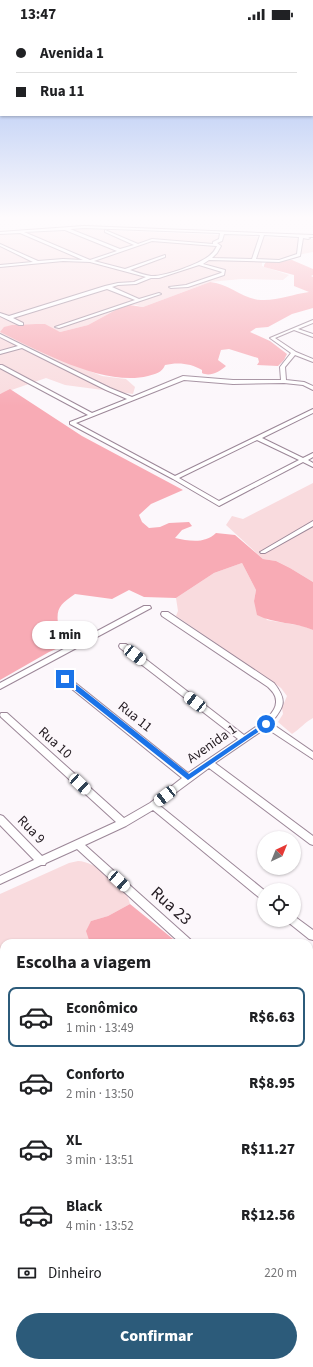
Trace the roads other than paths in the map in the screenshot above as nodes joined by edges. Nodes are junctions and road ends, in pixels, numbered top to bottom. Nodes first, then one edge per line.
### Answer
1 (143, 280) edge
2 (203, 280) edge
3 (107, 287) junction
4 (171, 287) dead end
5 (159, 294) dead end
6 (138, 300) junction
7 (0, 314) edge
8 (9, 318) junction
9 (313, 321) edge
10 (21, 324) dead end
11 (57, 327) dead end
12 (295, 329) junction
13 (0, 334) edge
14 (313, 336) edge
15 (22, 346) junction
16 (0, 353) edge
17 (294, 353) junction
18 (313, 361) edge
19 (0, 366) edge
20 (284, 381) junction
21 (313, 388) edge
22 (132, 399) junction
23 (313, 411) edge
24 (92, 416) junction
25 (257, 438) junction
26 (313, 455) edge
27 (303, 460) junction
28 (313, 465) edge
29 (176, 478) junction
30 (313, 522) edge
31 (263, 552) dead end
32 (147, 608) dead end
33 (165, 614) dead end
34 (123, 646) dead end
35 (65, 679) dead end
36 (0, 686) edge
37 (4, 716) dead end
38 (266, 724) junction
39 (244, 739) junction
40 (313, 756) edge
41 (209, 763) junction
42 (188, 778) junction
43 (154, 805) junction
44 (0, 819) edge
45 (123, 823) junction
46 (313, 841) edge
47 (79, 845) junction
48 (42, 862) junction
49 (0, 880) edge
50 (257, 890) edge
51 (301, 926) edge
52 (313, 936) edge
53 (183, 939) edge

1 - 3 street
2 - 4 street
3 - 6 street
3 - 8 street
5 - 6 street
6 - 11 street
7 - 8 street
8 - 10 street
9 - 12 street
12 - 14 street
12 - 17 street
13 - 15 street
15 - 16 street
15 - 22 street
17 - 18 street
17 - 20 street
19 - 24 street
20 - 21 street
20 - 22 street
22 - 24 street
23 - 25 street
24 - 29 street
25 - 27 street
25 - 29 street
26 - 27 street
27 - 28 street
27 - 29 street
30 - 31 street
32 - 36 street
33 - 38 street, Avenida 1
34 - 39 street
35 - 42 street, Rua 11
37 - 45 street, Rua 10
38 - 39 street, Avenida 1
38 - 40 street
39 - 41 street, Avenida 1
41 - 42 street, Avenida 1
41 - 46 street
42 - 43 street, Avenida 1
43 - 45 street, Avenida 1
43 - 50 street
44 - 48 street, Rua 9
45 - 47 street, Avenida 1
47 - 48 street, Avenida 1
47 - 53 street, Rua 23
48 - 49 street, Avenida 1
51 - 52 street

